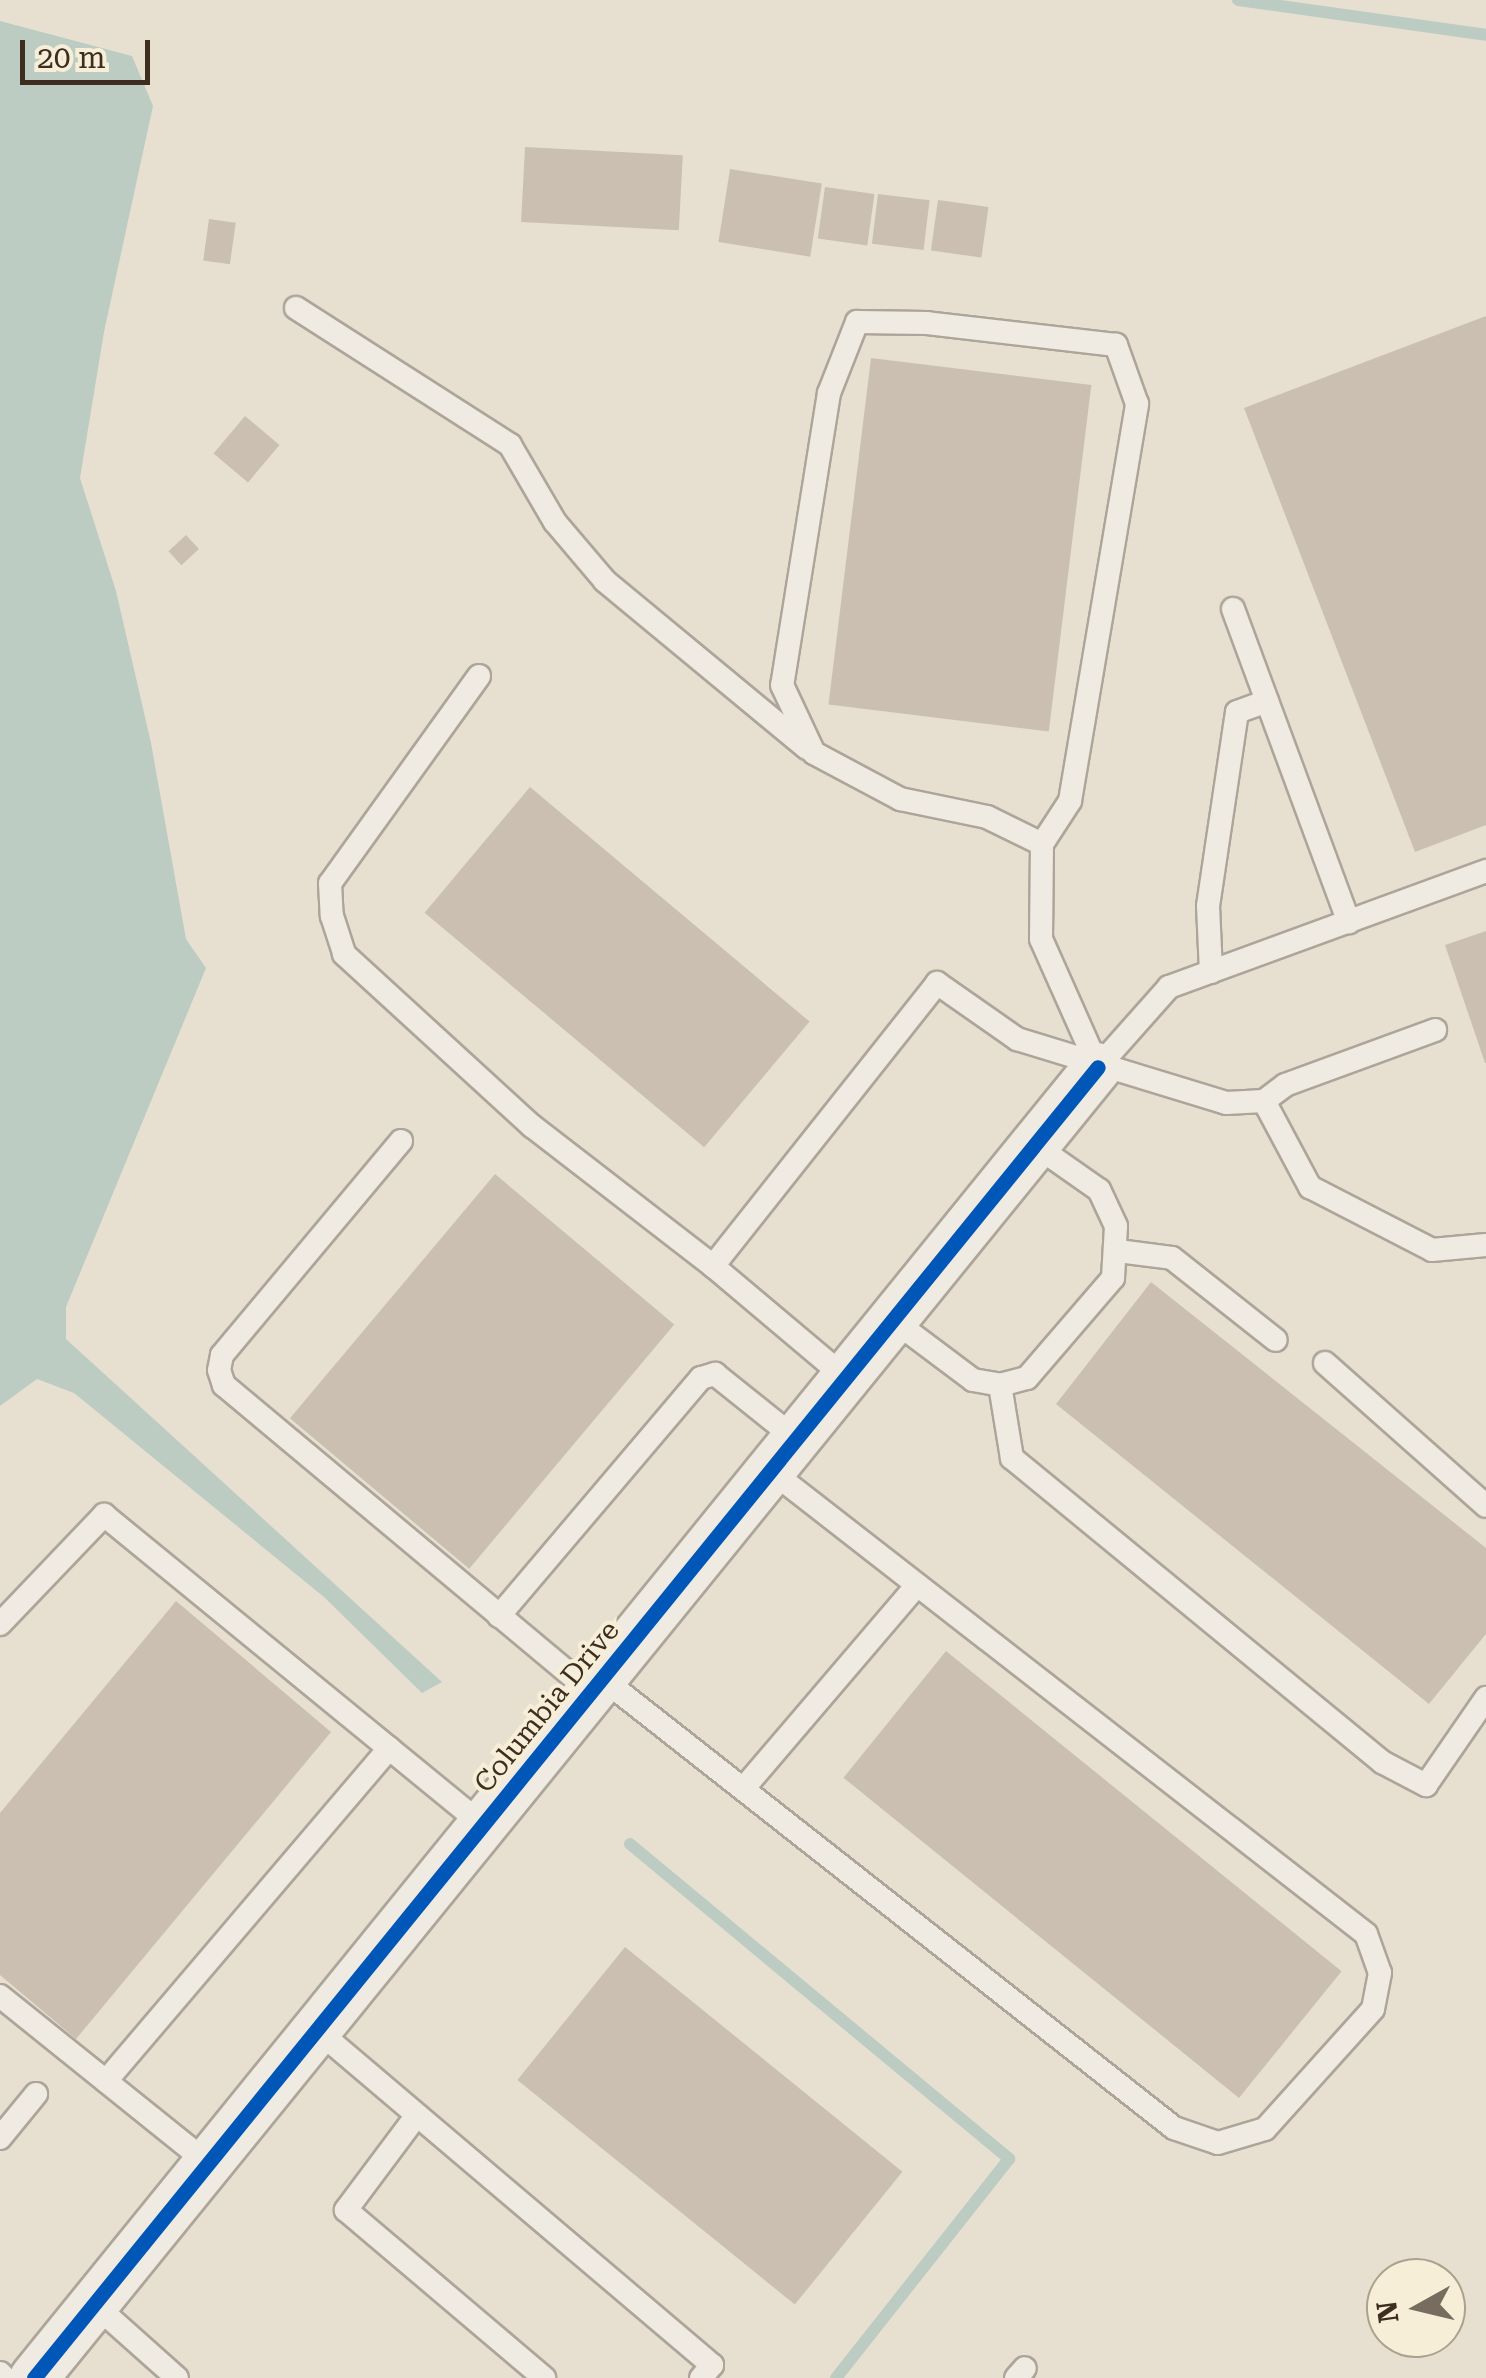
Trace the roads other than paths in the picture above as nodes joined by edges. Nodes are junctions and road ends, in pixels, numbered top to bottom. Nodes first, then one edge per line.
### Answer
1 (296, 308) dead end
2 (1232, 609) dead end
3 (480, 676) dead end
4 (1267, 700) junction
5 (814, 753) junction
6 (1042, 844) junction
7 (1486, 871) edge
8 (1349, 922) junction
9 (1211, 972) junction
10 (1435, 1030) dead end
11 (1098, 1067) junction
12 (1264, 1101) junction
13 (400, 1142) dead end
14 (1035, 1144) junction
15 (1486, 1245) edge
16 (1118, 1251) junction
17 (712, 1266) junction
18 (893, 1320) junction
19 (1276, 1340) dead end
20 (1325, 1363) dead end
21 (846, 1378) junction
22 (1000, 1385) junction
23 (784, 1455) junction
24 (1486, 1506) edge
25 (917, 1585) junction
26 (500, 1616) junction
27 (0, 1624) edge
28 (597, 1685) junction
29 (1486, 1698) edge
30 (389, 1748) junction
31 (743, 1788) junction
32 (483, 1825) junction
33 (0, 1996) edge
34 (318, 2030) junction
35 (106, 2081) junction
36 (36, 2094) dead end
37 (417, 2115) junction
38 (0, 2138) edge
39 (209, 2164) junction
40 (94, 2304) junction
41 (34, 2378) edge
42 (177, 2378) edge
43 (544, 2378) edge
44 (702, 2378) edge

1 - 5 lane
2 - 4 lane
3 - 17 lane
4 - 8 lane
4 - 9 lane
5 - 6 lane
5 - 6 lane
6 - 11 lane
7 - 8 lane
8 - 9 lane
9 - 11 lane
10 - 12 lane
11 - 12 lane
11 - 14 street, Columbia Drive
11 - 17 lane
12 - 15 lane
13 - 26 lane
14 - 16 lane
14 - 18 street, Columbia Drive
16 - 19 lane
16 - 22 lane
17 - 21 lane
18 - 21 street, Columbia Drive
18 - 22 lane
20 - 24 lane
21 - 23 street, Columbia Drive
22 - 29 lane
23 - 25 lane
23 - 26 lane
23 - 28 street, Columbia Drive
25 - 31 lane
25 - 31 lane
26 - 28 lane
27 - 30 lane
28 - 31 lane
28 - 32 street, Columbia Drive
30 - 32 lane
30 - 35 lane
32 - 34 street, Columbia Drive
33 - 35 lane
34 - 37 lane
34 - 39 street, Columbia Drive
35 - 39 lane
36 - 38 lane
37 - 43 lane
37 - 44 lane
39 - 40 street, Columbia Drive
40 - 41 street, Columbia Drive
40 - 42 lane

